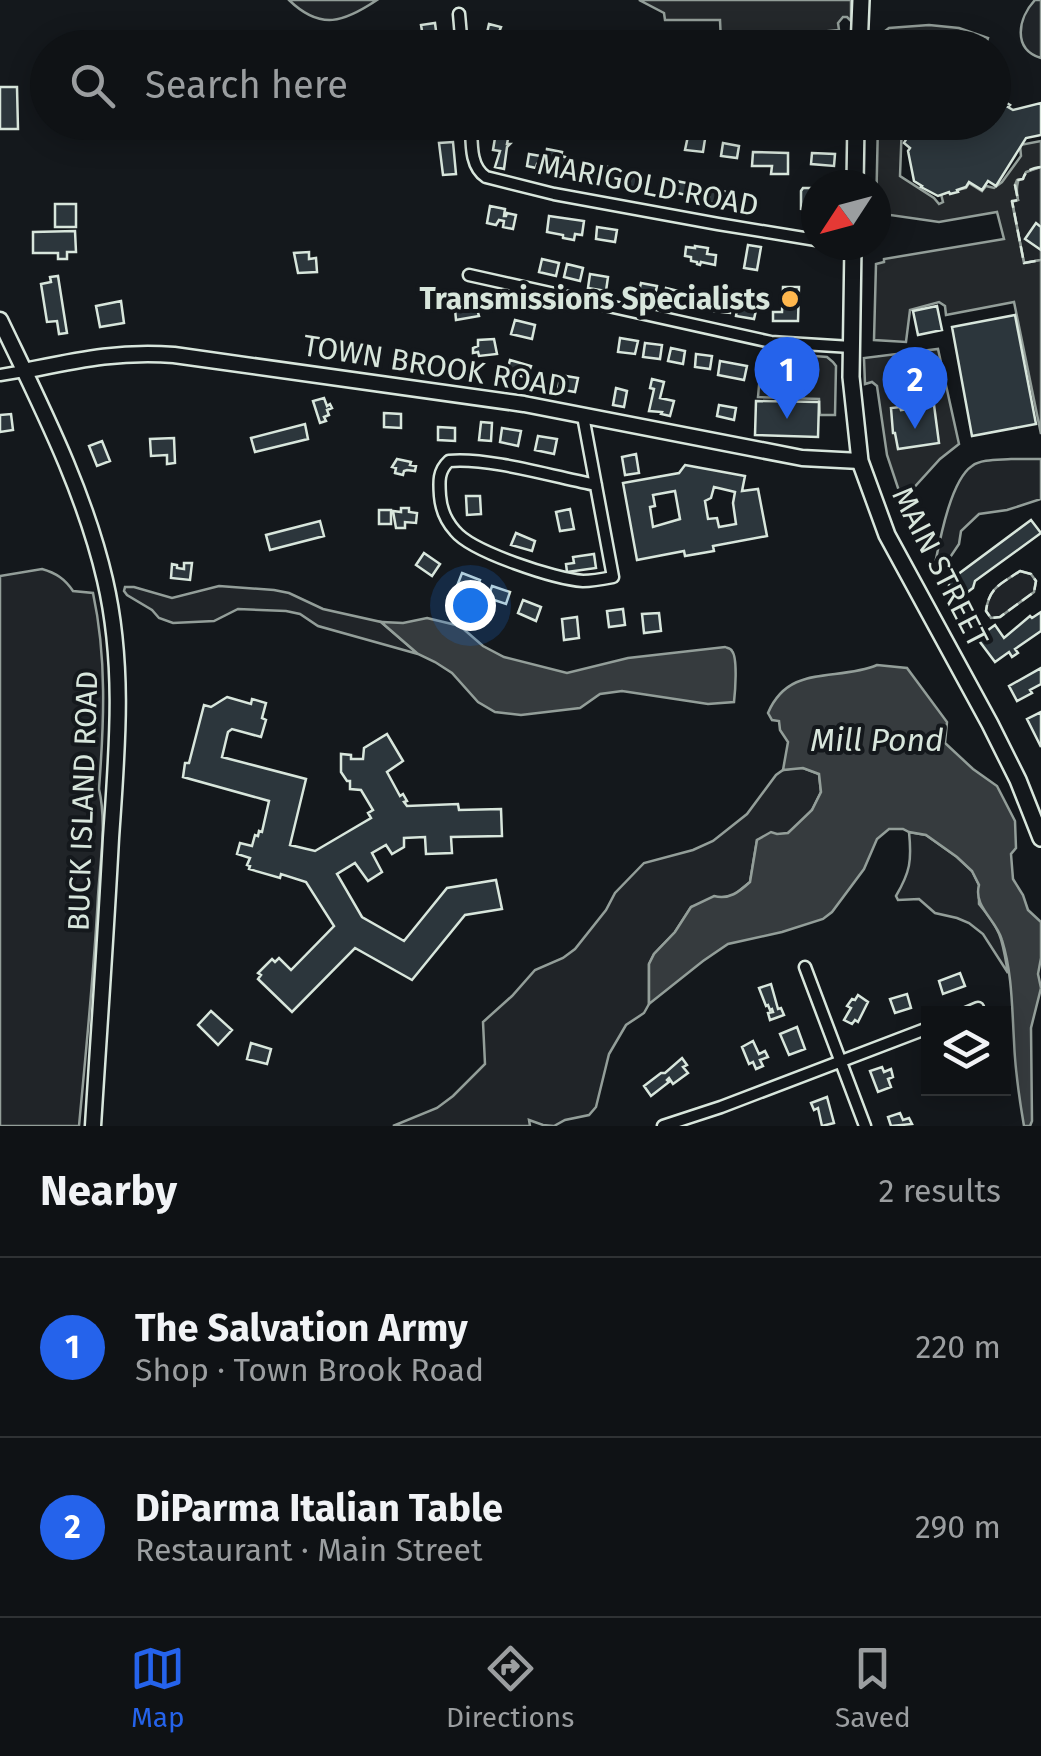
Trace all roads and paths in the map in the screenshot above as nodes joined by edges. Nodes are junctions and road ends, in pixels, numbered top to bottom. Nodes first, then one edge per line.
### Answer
1 (861, 0) edge
2 (459, 14) dead end
3 (460, 30) edge
4 (860, 30) edge
5 (471, 140) edge
6 (856, 140) edge
7 (855, 170) edge
8 (801, 238) edge
9 (853, 260) edge
10 (469, 274) dead end
11 (0, 320) edge
12 (850, 348) junction
13 (24, 371) junction
14 (0, 375) edge
15 (583, 416) junction
16 (860, 461) junction
17 (596, 485) junction
18 (1041, 838) edge
19 (806, 967) dead end
20 (921, 1031) edge
21 (840, 1061) junction
22 (93, 1126) edge
23 (663, 1126) edge
24 (865, 1126) edge

1 - 4 main road
2 - 3 street
5 - 8 street, MARIGOLD ROAD
6 - 7 main road
9 - 12 main road, MAIN STREET
10 - 12 street
11 - 13 main road, BUCK ISLAND ROAD
12 - 16 main road, MAIN STREET
13 - 14 street, TOWN BROOK ROAD
13 - 15 main road, TOWN BROOK ROAD
13 - 22 main road, BUCK ISLAND ROAD
15 - 16 main road, TOWN BROOK ROAD
15 - 17 street
16 - 18 main road, MAIN STREET
17 - 17 street
19 - 21 street
20 - 21 street
21 - 23 street
21 - 24 street

